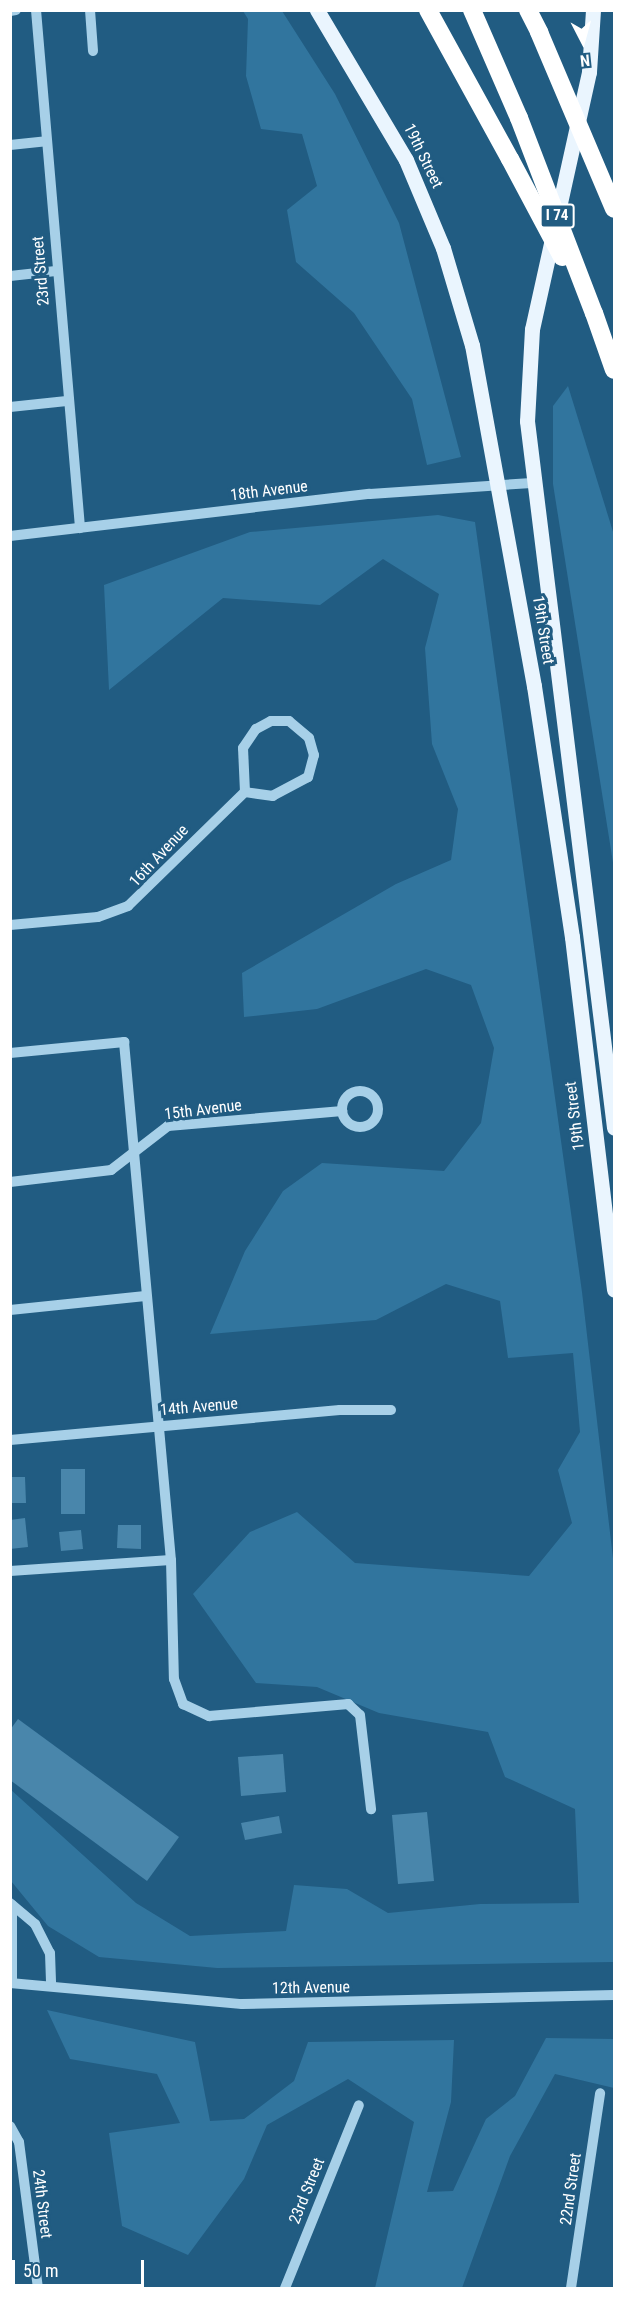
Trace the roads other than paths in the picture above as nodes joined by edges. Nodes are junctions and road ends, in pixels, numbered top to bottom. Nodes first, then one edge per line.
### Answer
1 (16, 10) edge
2 (36, 10) edge
3 (90, 10) edge
4 (317, 10) edge
5 (428, 10) edge
6 (472, 10) edge
7 (528, 10) edge
8 (593, 10) edge
9 (10, 11) edge
10 (93, 51) dead end
11 (46, 141) junction
12 (10, 145) edge
13 (615, 209) edge
14 (56, 271) junction
15 (10, 276) edge
16 (594, 313) junction
17 (615, 370) edge
18 (67, 401) junction
19 (10, 407) edge
20 (532, 483) junction
21 (501, 484) junction
22 (80, 528) junction
23 (10, 536) edge
24 (245, 792) junction
25 (10, 925) edge
26 (10, 1053) edge
27 (342, 1111) dead end
28 (615, 1128) edge
29 (133, 1152) junction
30 (10, 1182) edge
31 (615, 1290) edge
32 (145, 1296) junction
33 (10, 1310) edge
34 (391, 1410) dead end
35 (157, 1425) junction
36 (10, 1440) edge
37 (171, 1560) junction
38 (10, 1571) edge
39 (371, 1809) dead end
40 (11, 1904) edge
41 (11, 1983) edge
42 (51, 1983) junction
43 (615, 1988) edge
44 (597, 1995) junction
45 (615, 1995) edge
46 (600, 2093) dead end
47 (359, 2105) dead end
48 (10, 2126) edge
49 (38, 2289) edge
50 (285, 2289) edge
51 (571, 2289) edge

1 - 9 street
2 - 11 street, 23rd Street
3 - 10 street
4 - 21 main road, 19th Street
5 - 16 highway, bridge
6 - 16 highway, I 74, bridge
7 - 13 highway, bridge
8 - 20 main road, 19th Street
11 - 12 street
11 - 14 street, 23rd Street
14 - 15 street
14 - 18 street, 23rd Street
16 - 17 highway, I 74
18 - 19 street
18 - 22 street, 23rd Street
20 - 21 street, 18th Avenue
20 - 28 main road, 19th Street
21 - 22 street, 18th Avenue
21 - 31 main road, 19th Street
22 - 23 street, 18th Avenue
24 - 24 street
24 - 25 street, 16th Avenue
26 - 29 street
27 - 29 street, 15th Avenue
29 - 30 street, 15th Avenue
29 - 32 street
32 - 33 street
32 - 35 street
34 - 35 street, 14th Avenue
35 - 36 street, 14th Avenue
35 - 37 street
37 - 38 street
37 - 39 street
40 - 41 street
40 - 42 street
41 - 42 street, 12th Avenue
42 - 44 street, 12th Avenue
43 - 44 street
44 - 45 street, 12th Avenue
46 - 51 street, 22nd Street
47 - 50 street, 23rd Street
48 - 49 street, 24th Street

